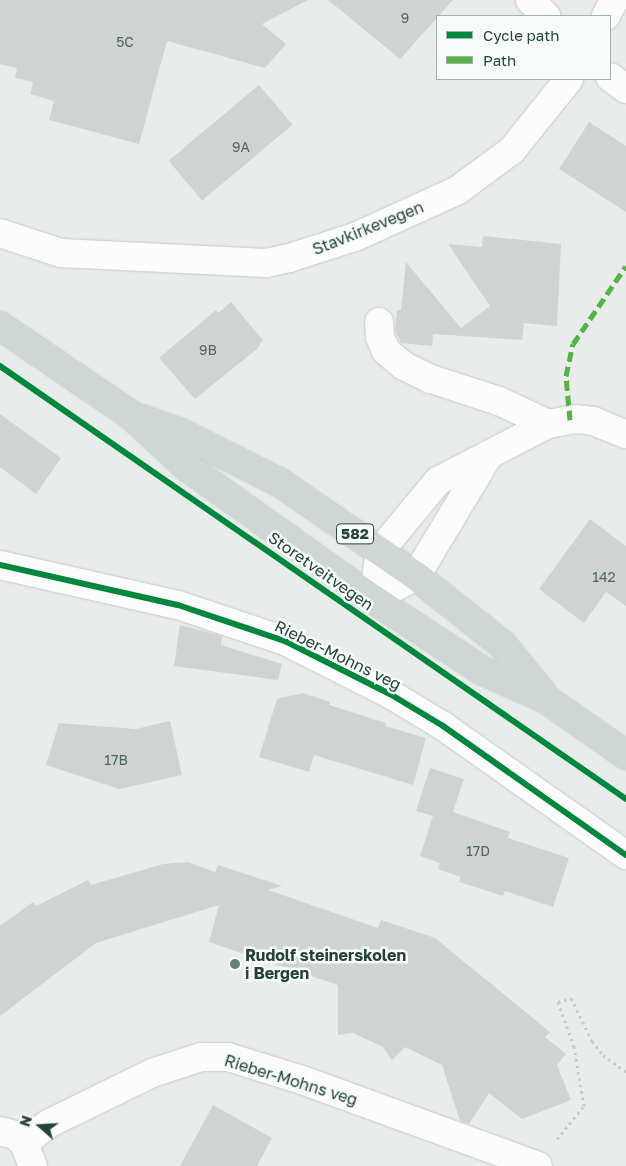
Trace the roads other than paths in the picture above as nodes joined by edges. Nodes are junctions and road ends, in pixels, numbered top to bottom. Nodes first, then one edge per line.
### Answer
1 (530, 0) edge
2 (614, 0) edge
3 (545, 15) edge
4 (606, 15) edge
5 (611, 78) edge
6 (569, 80) edge
7 (626, 89) edge
8 (0, 233) edge
9 (379, 322) dead end
10 (0, 326) edge
11 (131, 415) junction
12 (548, 424) junction
13 (626, 434) edge
14 (487, 458) junction
15 (380, 551) junction
16 (0, 565) edge
17 (416, 576) junction
18 (372, 599) junction
19 (546, 699) junction
20 (626, 755) edge
21 (626, 855) edge
22 (0, 1131) edge
23 (28, 1155) edge
24 (536, 1165) edge

1 - 3 street
2 - 4 street
5 - 7 street
6 - 8 street, Stavkirkevegen
9 - 12 street
10 - 11 main road, Storetveitvegen / 582
11 - 15 main road, Storetveitvegen / 582
11 - 18 main road, Storetveitvegen / 582
12 - 13 street
12 - 14 street
14 - 15 street
14 - 17 street
15 - 17 main road, Storetveitvegen / 582
15 - 18 street
16 - 21 street, Rieber-Mohns veg
17 - 18 street, Storetveitvegen
17 - 19 main road, Storetveitvegen / 582
18 - 19 main road, Storetveitvegen / 582
19 - 20 main road, Storetveitvegen / 582
22 - 23 street, Rieber-Mohns veg
23 - 24 street, Rieber-Mohns veg

